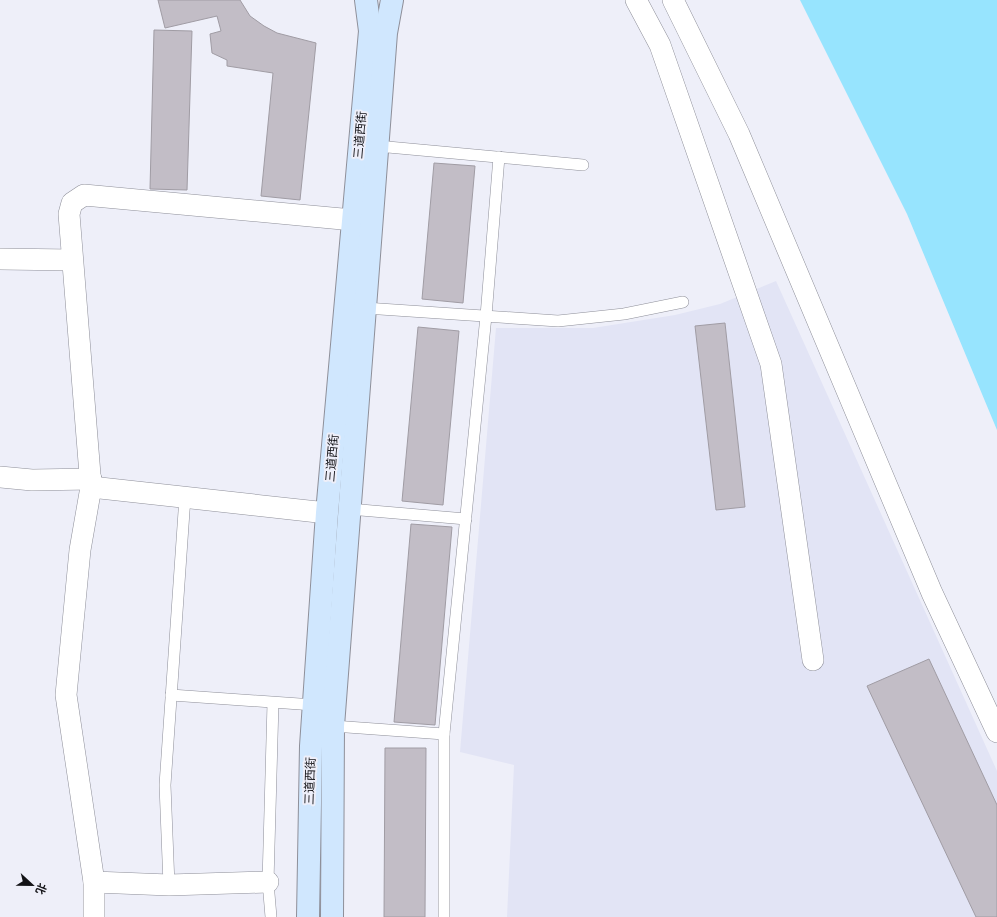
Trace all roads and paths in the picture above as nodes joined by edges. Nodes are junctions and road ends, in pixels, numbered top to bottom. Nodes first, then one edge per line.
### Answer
1 (366, 0) edge
2 (392, 0) edge
3 (636, 0) edge
4 (673, 0) edge
5 (377, 146) junction
6 (499, 157) junction
7 (583, 165) dead end
8 (353, 220) junction
9 (0, 259) edge
10 (72, 260) junction
11 (683, 302) dead end
12 (365, 308) junction
13 (486, 316) junction
14 (0, 477) edge
15 (91, 483) junction
16 (185, 497) junction
17 (349, 509) junction
18 (327, 513) junction
19 (466, 518) junction
20 (812, 660) dead end
21 (171, 695) junction
22 (273, 703) junction
23 (314, 705) junction
24 (333, 726) junction
25 (997, 732) edge
26 (444, 734) junction
27 (94, 882) junction
28 (268, 882) junction
29 (169, 885) junction
30 (94, 917) edge
31 (271, 917) edge
32 (308, 917) edge
33 (332, 917) edge
34 (444, 917) edge

1 - 8 main road, 三道西街
2 - 5 main road
3 - 20 street
4 - 25 street
5 - 6 lane
5 - 12 main road
6 - 7 lane
6 - 13 lane
8 - 10 street
8 - 18 main road, 三道西街
9 - 10 street
10 - 15 street
11 - 13 lane
12 - 13 lane
12 - 17 main road
13 - 19 lane
14 - 15 street
15 - 16 street
15 - 27 street
16 - 18 street
16 - 21 lane
17 - 19 lane
17 - 24 main road
18 - 23 main road, 三道西街
19 - 26 lane
21 - 22 lane
21 - 29 lane
22 - 23 lane
22 - 28 lane
23 - 32 main road, 三道西街
24 - 26 lane
24 - 33 main road
26 - 34 lane
27 - 29 street
27 - 30 street
28 - 29 street
28 - 31 lane

